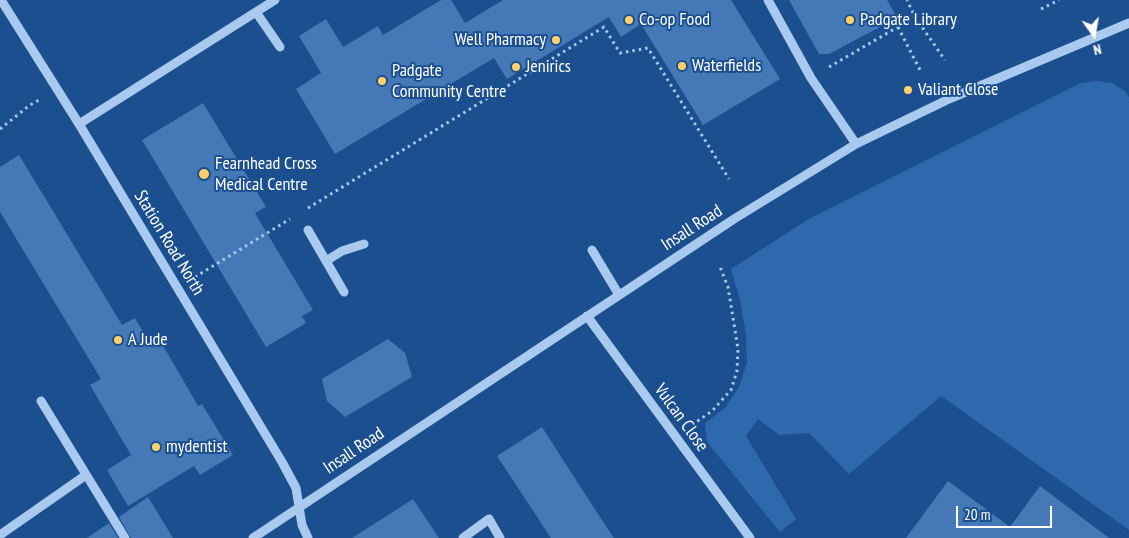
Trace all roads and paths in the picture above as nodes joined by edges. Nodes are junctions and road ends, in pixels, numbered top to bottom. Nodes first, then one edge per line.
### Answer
1 (1, 0) edge
2 (276, 0) edge
3 (768, 0) edge
4 (907, 0) edge
5 (1059, 0) edge
6 (1041, 9) dead end
7 (256, 12) junction
8 (915, 17) junction
9 (1128, 25) edge
10 (898, 27) junction
11 (280, 47) dead end
12 (945, 60) dead end
13 (921, 72) dead end
14 (811, 78) junction
15 (58, 91) junction
16 (79, 124) junction
17 (0, 129) edge
18 (856, 144) junction
19 (729, 179) dead end
20 (306, 209) dead end
21 (298, 214) dead end
22 (308, 230) dead end
23 (364, 244) dead end
24 (592, 250) dead end
25 (326, 261) junction
26 (720, 267) dead end
27 (177, 288) junction
28 (344, 292) dead end
29 (619, 295) junction
30 (587, 316) junction
31 (41, 401) dead end
32 (691, 426) dead end
33 (86, 475) junction
34 (299, 507) junction
35 (0, 535) edge
36 (125, 538) edge
37 (253, 538) edge
38 (308, 538) edge
39 (462, 538) edge
40 (500, 538) edge
41 (750, 538) edge

1 - 15 street, Station Road North
2 - 7 street
3 - 14 street
4 - 8 path
5 - 6 path
7 - 11 street
7 - 16 street
8 - 10 path
8 - 12 path
9 - 18 street, Insall Road
10 - 13 path
10 - 14 path
14 - 18 street
15 - 16 street, Station Road North
15 - 17 path
16 - 27 street, Station Road North
18 - 29 street, Insall Road
19 - 20 path
21 - 27 path
22 - 25 street
23 - 25 street
24 - 29 street
25 - 28 street
26 - 32 path
27 - 34 street, Station Road North
29 - 30 street, Insall Road
30 - 34 street, Insall Road
30 - 41 street, Vulcan Close
31 - 33 street
33 - 35 street
33 - 36 street
34 - 37 street, Insall Road
34 - 38 street, Station Road North
39 - 40 street

